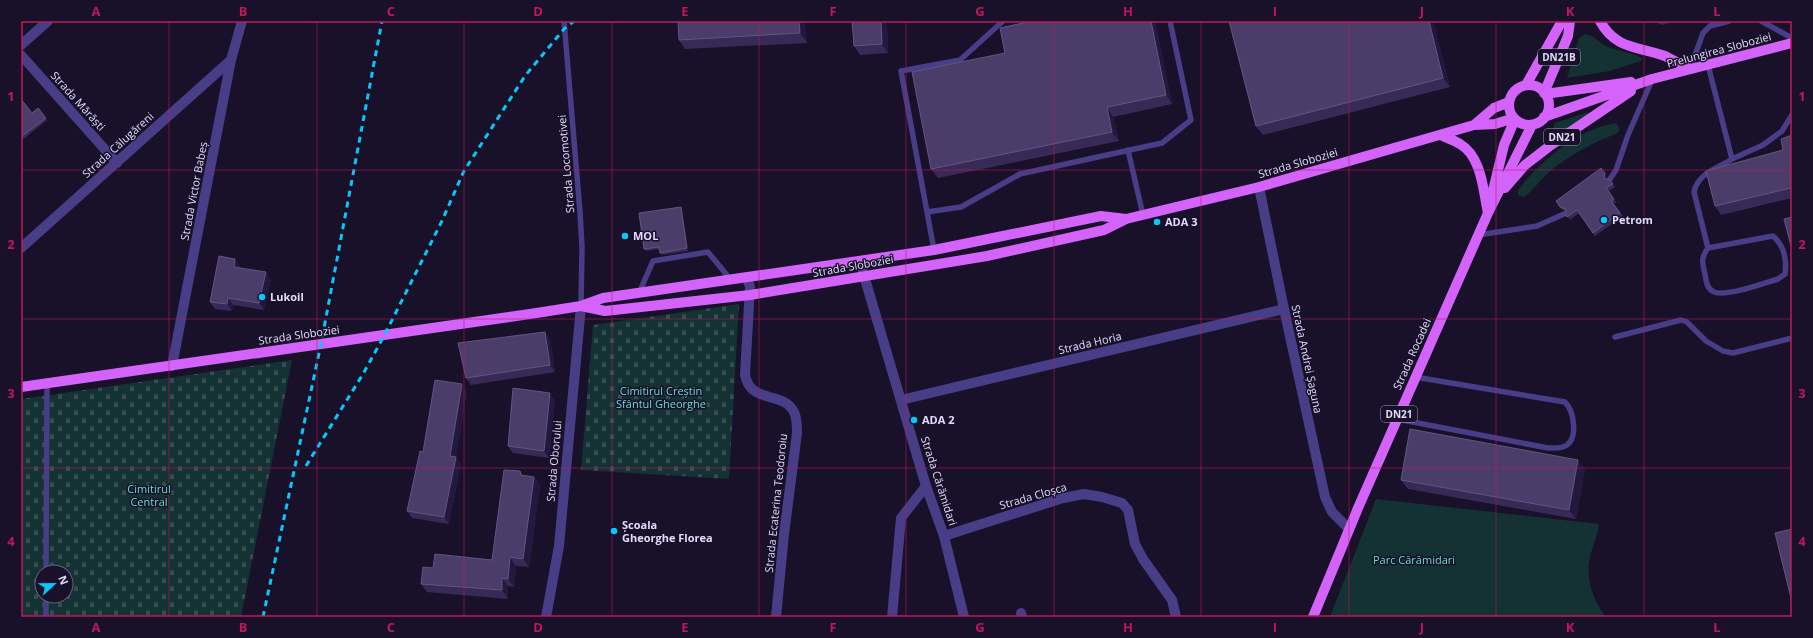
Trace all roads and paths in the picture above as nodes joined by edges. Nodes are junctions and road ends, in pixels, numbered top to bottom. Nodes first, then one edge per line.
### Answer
1 (48, 21) edge
2 (564, 21) edge
3 (1003, 21) edge
4 (1170, 21) edge
5 (1562, 21) edge
6 (1570, 21) edge
7 (1600, 21) edge
8 (1729, 21) edge
9 (1761, 21) edge
10 (242, 22) edge
11 (1792, 38) edge
12 (1792, 43) edge
13 (21, 45) edge
14 (21, 55) edge
15 (231, 60) junction
16 (1708, 65) junction
17 (1690, 69) junction
18 (1652, 79) junction
19 (1526, 85) junction
20 (1545, 93) junction
21 (1509, 102) junction
22 (1792, 115) edge
23 (1544, 117) junction
24 (1514, 119) junction
25 (1474, 125) junction
26 (1532, 125) junction
27 (1440, 135) junction
28 (1128, 150) junction
29 (1732, 159) junction
30 (117, 163) junction
31 (1610, 179) edge
32 (1259, 187) junction
33 (927, 212) junction
34 (1488, 213) junction
35 (1143, 214) junction
36 (1564, 214) edge
37 (1126, 218) junction
38 (1478, 235) junction
39 (21, 248) edge
40 (1708, 248) junction
41 (934, 250) junction
42 (860, 262) junction
43 (864, 276) junction
44 (747, 278) junction
45 (731, 280) junction
46 (639, 293) junction
47 (750, 295) junction
48 (580, 306) junction
49 (1284, 310) junction
50 (1615, 337) dead end
51 (1792, 338) edge
52 (172, 366) junction
53 (1415, 377) junction
54 (47, 384) junction
55 (21, 387) edge
56 (901, 400) junction
57 (1397, 419) junction
58 (926, 486) junction
59 (1349, 529) junction
60 (944, 536) junction
61 (46, 564) edge
62 (46, 604) edge
63 (46, 617) edge
64 (546, 617) edge
65 (776, 617) edge
66 (892, 617) edge
67 (964, 617) edge
68 (1176, 617) edge
69 (1313, 617) edge

1 - 13 street
2 - 48 lane, Strada Locomotivei
3 - 33 lane
4 - 28 lane
5 - 19 main road, DN21B
6 - 20 main road, DN21B
7 - 17 main road
8 - 17 lane
9 - 11 lane
10 - 15 street, Strada Victor Babeș
12 - 16 main road, Prelungirea Sloboziei / DN21
14 - 30 street, Strada Mărăști
15 - 30 street, Strada Călugăreni
15 - 52 street, Strada Victor Babeș
16 - 17 main road, Prelungirea Sloboziei / DN21
16 - 29 lane
17 - 18 main road, Prelungirea Sloboziei / DN21
18 - 20 main road
18 - 23 main road
18 - 31 lane
18 - 34 main road, DN21
19 - 20 main road
19 - 21 main road
20 - 23 main road
21 - 24 main road
21 - 25 main road, Strada Sloboziei
22 - 29 lane
23 - 26 main road
24 - 25 main road, Strada Sloboziei
24 - 26 main road
24 - 34 main road, Strada Rocadei
25 - 27 main road, Strada Sloboziei
26 - 34 main road, Strada Rocadei
27 - 32 main road, Strada Sloboziei
27 - 34 main road
28 - 33 lane
28 - 35 lane
29 - 40 lane
30 - 39 street, Strada Călugăreni
32 - 35 main road, Strada Sloboziei
32 - 49 street, Strada Andrei Șaguna
33 - 41 lane
34 - 38 main road, Strada Rocadei / DN21
35 - 37 main road, Strada Sloboziei
36 - 38 lane
37 - 41 main road, Strada Sloboziei
37 - 43 main road, Strada Sloboziei
38 - 53 main road, Strada Rocadei / DN21
40 - 40 lane
41 - 42 main road, Strada Sloboziei
42 - 43 street, Strada Cărămidari
42 - 44 main road, Strada Sloboziei
43 - 47 main road, Strada Sloboziei
43 - 56 street, Strada Cărămidari
44 - 45 main road, Strada Sloboziei
44 - 47 street, Strada Ecaterina Teodoroiu
45 - 46 main road, Strada Sloboziei
45 - 46 lane
46 - 48 main road, Strada Sloboziei
47 - 48 main road, Strada Sloboziei
47 - 65 street, Strada Ecaterina Teodoroiu
48 - 52 main road, Strada Sloboziei
48 - 64 street, Strada Oborului
49 - 56 street, Strada Horia
49 - 59 street, Strada Andrei Șaguna
50 - 51 lane
52 - 54 main road, Strada Sloboziei
53 - 57 main road, Strada Rocadei / DN21
53 - 57 lane
54 - 55 main road, Strada Sloboziei
54 - 61 lane
56 - 58 street, Strada Cărămidari
57 - 59 main road, Strada Rocadei / DN21
58 - 60 street, Strada Cărămidari
58 - 66 street
59 - 69 main road, Strada Rocadei / DN21
60 - 67 street, Strada Cărămidari
60 - 68 street, Strada Cloșca
62 - 63 lane

